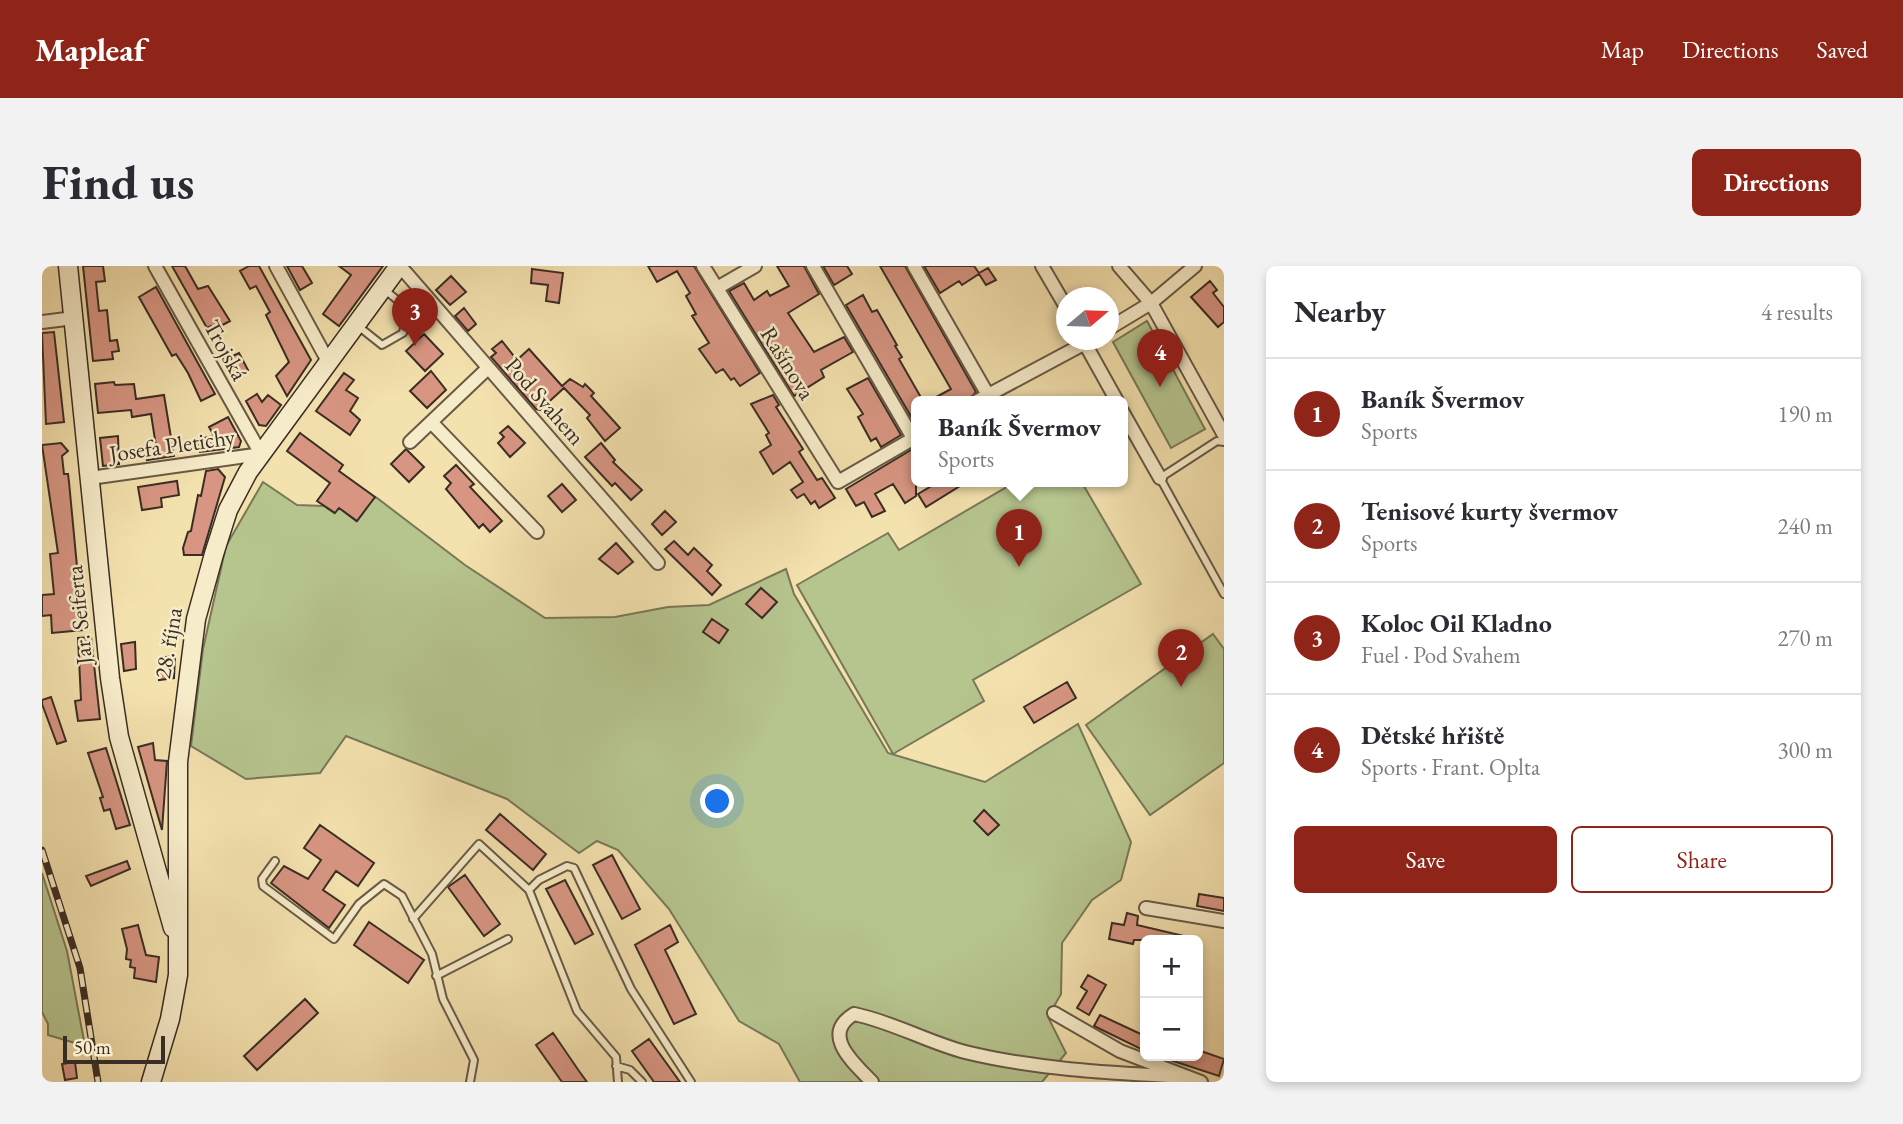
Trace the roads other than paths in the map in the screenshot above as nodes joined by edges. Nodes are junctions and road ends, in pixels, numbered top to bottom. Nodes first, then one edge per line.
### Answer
1 (68, 266) edge
2 (155, 266) edge
3 (276, 266) edge
4 (400, 266) edge
5 (703, 266) edge
6 (755, 266) edge
7 (813, 266) edge
8 (914, 266) edge
9 (1042, 266) edge
10 (1119, 266) edge
11 (1195, 266) edge
12 (717, 288) junction
13 (383, 289) junction
14 (1056, 290) edge
15 (1151, 303) junction
16 (74, 318) junction
17 (42, 322) edge
18 (1119, 322) edge
19 (356, 325) junction
20 (1070, 350) edge
21 (1091, 350) edge
22 (329, 363) junction
23 (488, 368) junction
24 (981, 396) edge
25 (986, 396) edge
26 (1114, 396) edge
27 (431, 422) junction
28 (1128, 422) edge
29 (911, 432) edge
30 (1224, 435) edge
31 (911, 439) edge
32 (410, 442) dead end
33 (1224, 442) edge
34 (261, 454) junction
35 (90, 478) junction
36 (1160, 478) junction
37 (537, 532) dead end
38 (659, 563) dead end
39 (1224, 594) edge
40 (275, 861) dead end
41 (529, 890) junction
42 (1146, 908) dead end
43 (413, 919) junction
44 (1224, 921) edge
45 (509, 939) dead end
46 (180, 951) junction
47 (436, 976) junction
48 (1054, 1013) dead end
49 (616, 1066) junction
50 (1188, 1077) junction
51 (151, 1082) edge
52 (470, 1082) edge
53 (618, 1082) edge
54 (642, 1082) edge
55 (691, 1082) edge
56 (872, 1082) edge
57 (1201, 1082) edge

1 - 16 main road, Jar. Seiferta
2 - 34 street, Trojská
3 - 22 street
4 - 13 main road, 28. října
4 - 23 street, Pod Svahem
5 - 12 street, Rašínova
6 - 12 street
7 - 29 street
8 - 24 street
9 - 14 street
10 - 15 street
11 - 15 street
12 - 31 street, Rašínova
13 - 19 main road, 28. října
13 - 19 lane
15 - 18 street
15 - 30 street
16 - 17 street
16 - 35 main road, Jar. Seiferta
19 - 22 main road, 28. října
20 - 25 street
21 - 26 street
22 - 34 main road, 28. října
23 - 27 street
23 - 38 street, Pod Svahem
27 - 32 street
27 - 37 street
28 - 36 street
33 - 36 lane
34 - 35 street, Josefa Pletichy
34 - 46 main road, 28. října
35 - 46 main road, Jar. Seiferta
36 - 39 lane
40 - 43 lane
41 - 43 lane
41 - 49 lane
41 - 55 lane
42 - 44 street
43 - 47 lane
45 - 47 lane
46 - 51 main road, 28. října
47 - 52 lane
48 - 50 street
49 - 53 lane
49 - 54 lane
50 - 56 street
50 - 57 street

